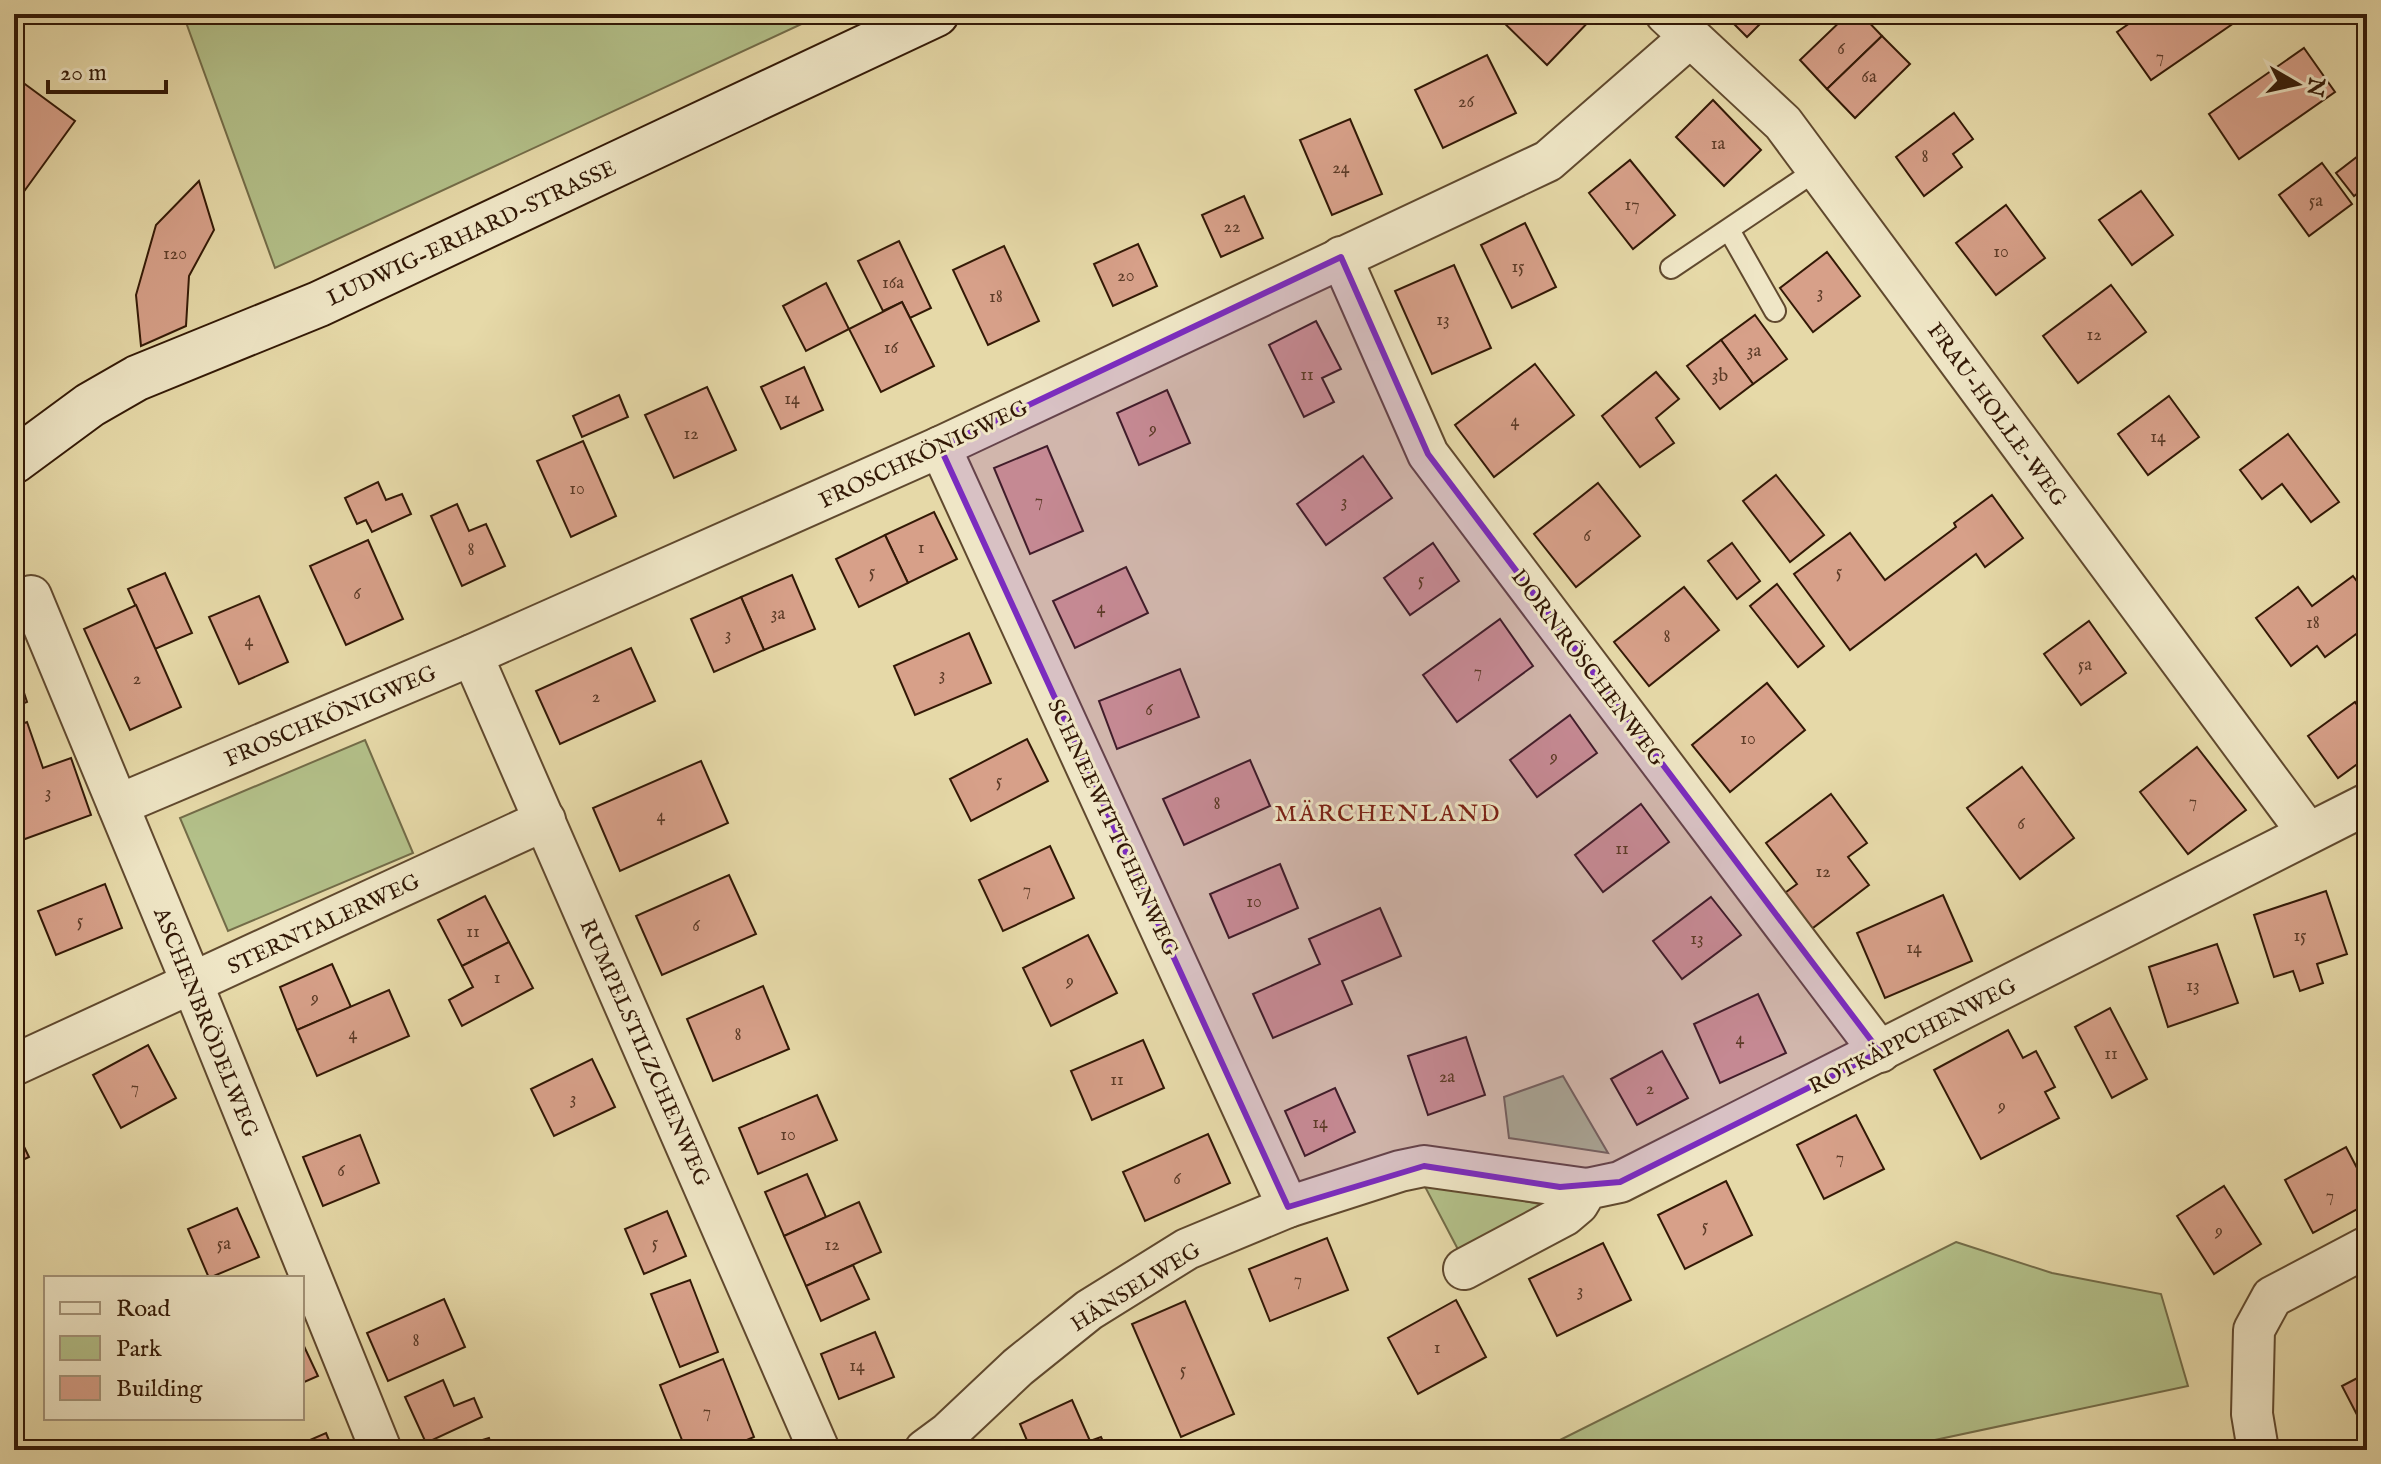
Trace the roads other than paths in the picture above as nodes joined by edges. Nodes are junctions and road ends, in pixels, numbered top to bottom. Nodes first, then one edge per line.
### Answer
1 (936, 14) edge
2 (1678, 26) edge
3 (1818, 169) junction
4 (1729, 230) junction
5 (1341, 257) junction
6 (1671, 268) dead end
7 (1775, 311) dead end
8 (940, 447) junction
9 (14, 461) edge
10 (31, 596) dead end
11 (472, 655) junction
12 (2367, 804) edge
13 (118, 805) junction
14 (545, 820) junction
15 (2308, 833) junction
16 (192, 984) junction
17 (1880, 1052) junction
18 (14, 1065) edge
19 (1587, 1189) junction
20 (1288, 1207) junction
21 (2367, 1247) edge
22 (1464, 1269) dead end
23 (381, 1450) edge
24 (819, 1450) edge
25 (925, 1450) edge
26 (2258, 1450) edge

1 - 9 main road, LUDWIG-ERHARD-STRASSE
2 - 3 street, FRAU-HOLLE-WEG
2 - 5 street, FROSCHKÖNIGWEG
3 - 4 lane
3 - 15 street, FRAU-HOLLE-WEG
4 - 6 lane
4 - 7 lane
5 - 8 street, FROSCHKÖNIGWEG
5 - 17 street, DORNRÖSCHENWEG
8 - 11 street, FROSCHKÖNIGWEG
8 - 20 street, SCHNEEWITTCHENWEG
10 - 13 street, ASCHENBRÖDELWEG
11 - 13 street, FROSCHKÖNIGWEG
11 - 14 street, RUMPELSTILZCHENWEG
12 - 15 street, ROTKÄPPCHENWEG
13 - 16 street, ASCHENBRÖDELWEG
14 - 16 street, STERNTALERWEG
14 - 24 street, RUMPELSTILZCHENWEG
15 - 17 street, ROTKÄPPCHENWEG
16 - 18 street, STERNTALERWEG
16 - 23 street, ASCHENBRÖDELWEG
17 - 19 street, ROTKÄPPCHENWEG
19 - 20 street, HÄNSELWEG
19 - 22 street
20 - 25 street, HÄNSELWEG
21 - 26 street

